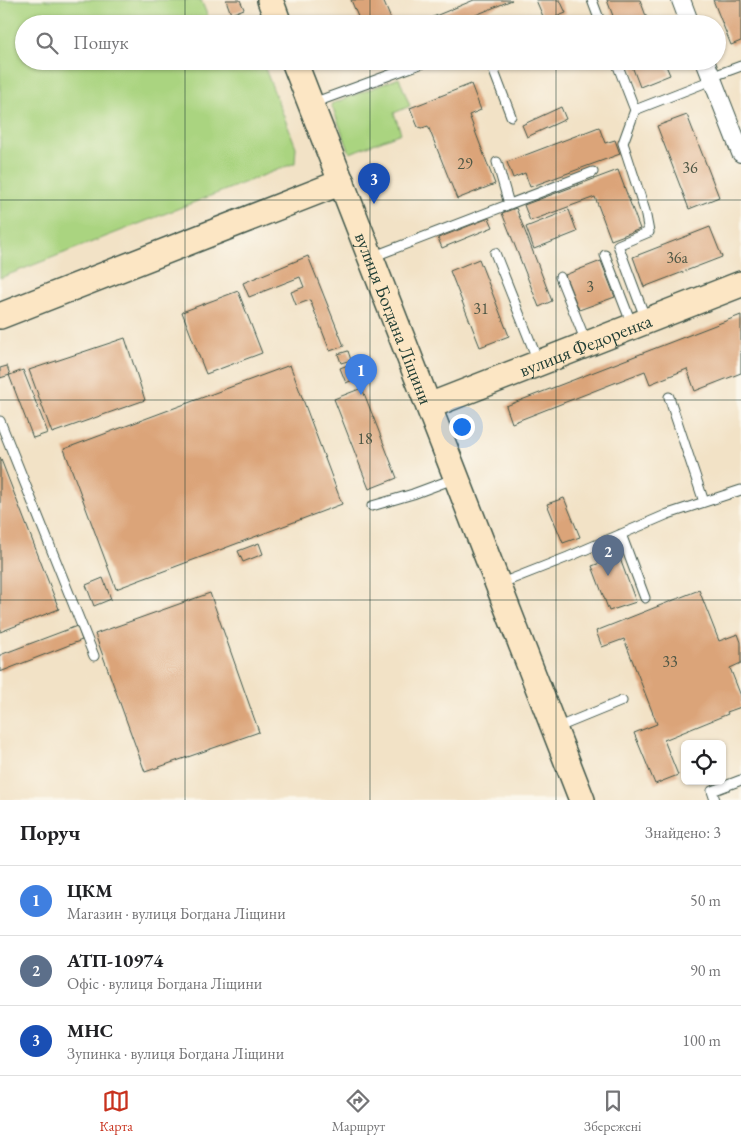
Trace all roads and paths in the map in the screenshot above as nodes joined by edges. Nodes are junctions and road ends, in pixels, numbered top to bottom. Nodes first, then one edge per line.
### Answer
1 (270, 0) edge
2 (592, 0) edge
3 (681, 0) edge
4 (276, 15) edge
5 (598, 15) edge
6 (687, 15) edge
7 (741, 66) edge
8 (726, 69) edge
9 (297, 70) edge
10 (403, 70) edge
11 (493, 70) edge
12 (619, 70) edge
13 (723, 70) edge
14 (710, 73) edge
15 (310, 104) junction
16 (635, 110) junction
17 (511, 116) dead end
18 (741, 153) edge
19 (497, 162) dead end
20 (593, 172) dead end
21 (342, 182) junction
22 (509, 204) junction
23 (496, 253) dead end
24 (605, 255) dead end
25 (371, 258) junction
26 (560, 277) dead end
27 (741, 284) edge
28 (0, 316) edge
29 (640, 324) junction
30 (586, 345) junction
31 (539, 363) junction
32 (669, 397) dead end
33 (429, 406) junction
34 (0, 421) edge
35 (456, 478) junction
36 (741, 490) edge
37 (704, 502) junction
38 (372, 506) dead end
39 (621, 534) junction
40 (498, 584) junction
41 (646, 598) dead end
42 (94, 656) dead end
43 (622, 701) dead end
44 (554, 729) junction
45 (741, 780) edge
46 (582, 800) edge
47 (715, 800) edge

1 - 4 main road
2 - 5 lane
3 - 6 street
7 - 8 lane
9 - 15 main road, вулиця Богдана Ліщини
10 - 15 lane
11 - 17 lane
12 - 16 lane
13 - 14 lane
14 - 16 lane
14 - 18 street
15 - 21 main road, вулиця Богдана Ліщини
16 - 29 lane
19 - 22 lane
20 - 22 lane
21 - 25 main road, вулиця Богдана Ліщини
21 - 28 main road
22 - 25 lane
23 - 31 lane
24 - 29 lane
25 - 33 main road, вулиця Богдана Ліщини
26 - 30 lane
27 - 29 main road, вулиця Федоренка
29 - 30 main road, вулиця Федоренка
30 - 31 main road, вулиця Федоренка
31 - 33 main road, вулиця Федоренка
32 - 37 lane
33 - 35 main road, вулиця Богдана Ліщини
34 - 42 lane
35 - 38 lane
35 - 40 main road, вулиця Богдана Ліщини
36 - 37 lane
37 - 39 lane
39 - 40 lane
39 - 41 lane
40 - 44 main road, вулиця Богдана Ліщини
43 - 44 lane
44 - 46 main road, вулиця Богдана Ліщини
45 - 47 lane

